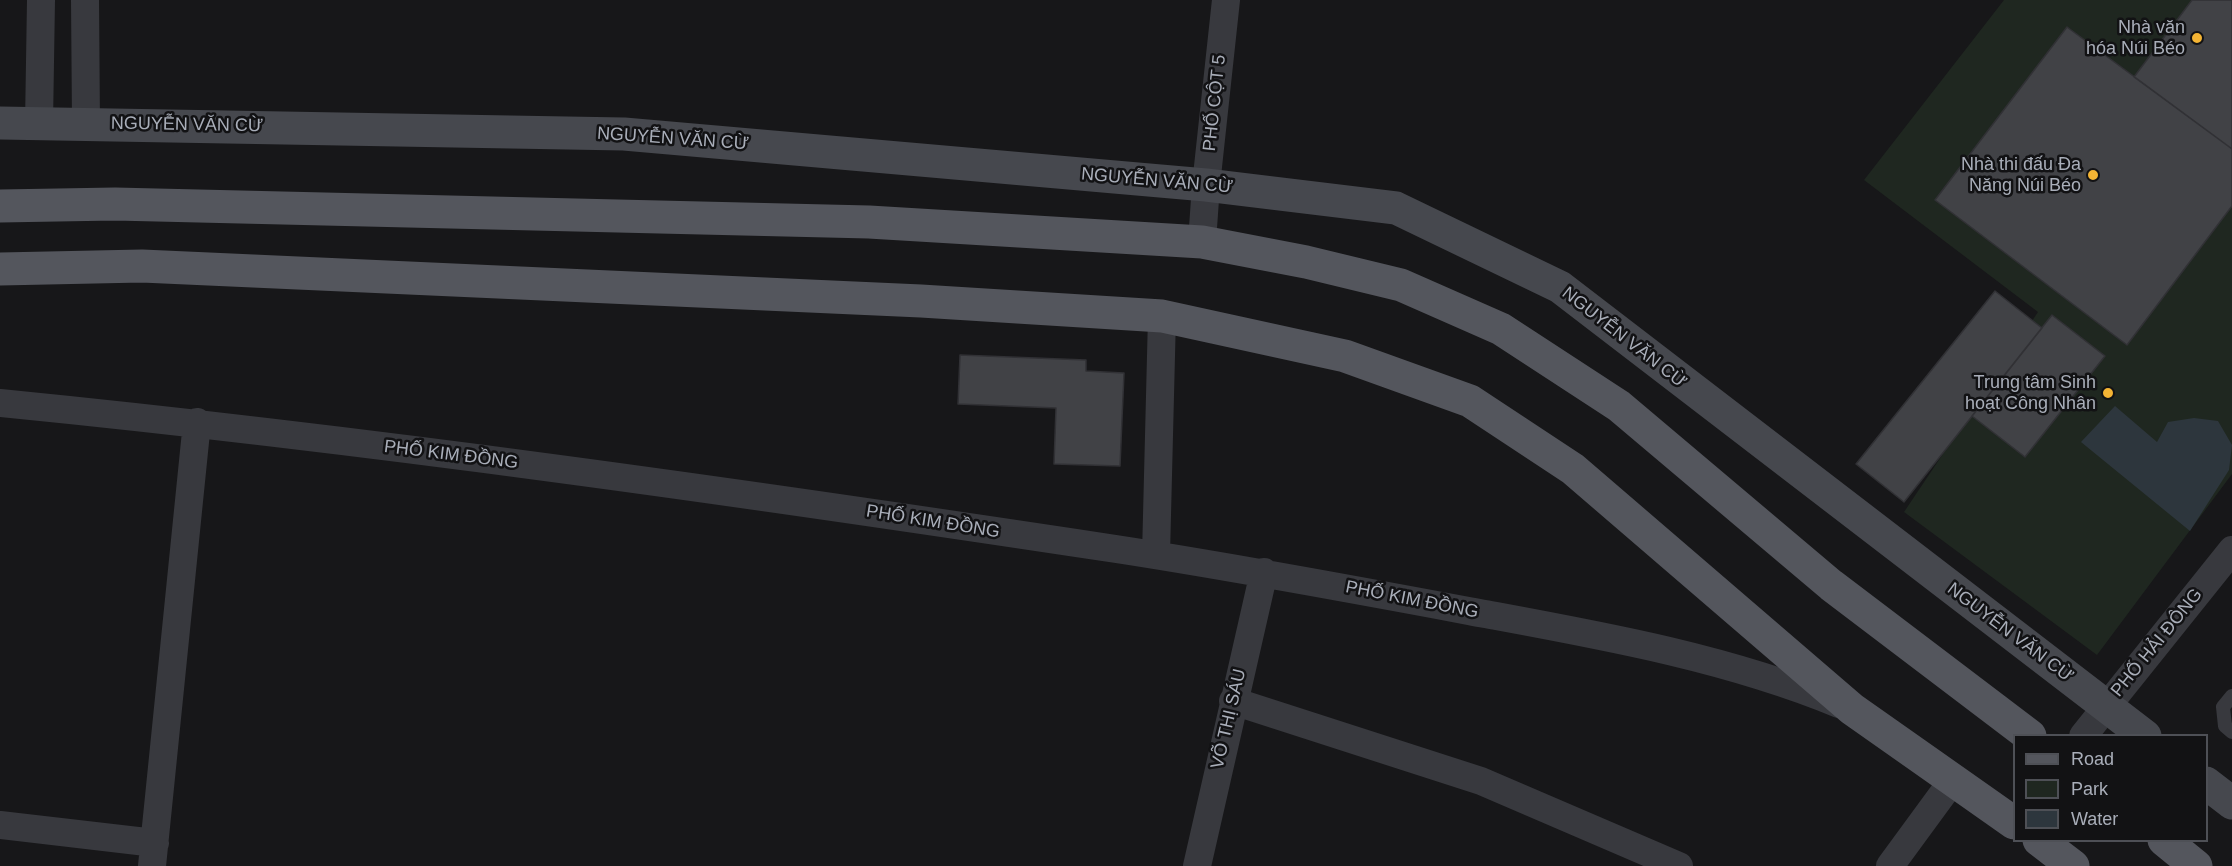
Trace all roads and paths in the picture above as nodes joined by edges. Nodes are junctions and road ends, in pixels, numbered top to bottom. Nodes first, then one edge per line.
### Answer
1 (41, 0) edge
2 (85, 0) edge
3 (1226, 0) edge
4 (0, 123) edge
5 (39, 123) junction
6 (86, 123) junction
7 (1206, 185) junction
8 (0, 206) edge
9 (1202, 242) junction
10 (0, 269) edge
11 (1161, 316) junction
12 (0, 403) edge
13 (197, 422) junction
14 (2232, 550) edge
15 (1156, 555) junction
16 (1263, 572) junction
17 (2232, 696) edge
18 (1233, 701) junction
19 (2107, 706) junction
20 (1852, 709) junction
21 (2232, 732) edge
22 (2029, 734) edge
23 (2084, 734) edge
24 (2144, 734) edge
25 (1953, 780) junction
26 (2208, 785) edge
27 (2232, 803) edge
28 (2013, 822) edge
29 (0, 825) edge
30 (2042, 842) edge
31 (2166, 842) edge
32 (154, 854) edge
33 (1197, 866) edge
34 (1679, 866) edge
35 (1890, 866) edge
36 (2073, 866) edge
37 (2196, 866) edge

1 - 5 street
2 - 6 street
3 - 7 street, PHỐ CỘT 5
4 - 5 street, NGUYỄN VĂN CỪ
5 - 6 street, NGUYỄN VĂN CỪ
6 - 7 street, NGUYỄN VĂN CỪ
7 - 9 street, PHỐ CỘT 5
7 - 19 street, NGUYỄN VĂN CỪ
8 - 9 main road
9 - 22 main road
10 - 11 main road
11 - 15 street
11 - 20 main road
12 - 13 street, PHỐ KIM ĐỒNG
13 - 15 street, PHỐ KIM ĐỒNG
13 - 32 street
14 - 19 street, PHỐ HẢI ĐÔNG
15 - 16 street, PHỐ KIM ĐỒNG
16 - 18 street, VÕ THỊ SÁU
16 - 20 street, PHỐ KIM ĐỒNG
17 - 21 lane
18 - 33 street, VÕ THỊ SÁU
18 - 34 street
19 - 23 street, PHỐ HẢI ĐÔNG
19 - 24 street, NGUYỄN VĂN CỪ
20 - 25 main road
25 - 28 main road
25 - 35 street
26 - 27 street
29 - 32 street
30 - 36 main road
31 - 37 main road

